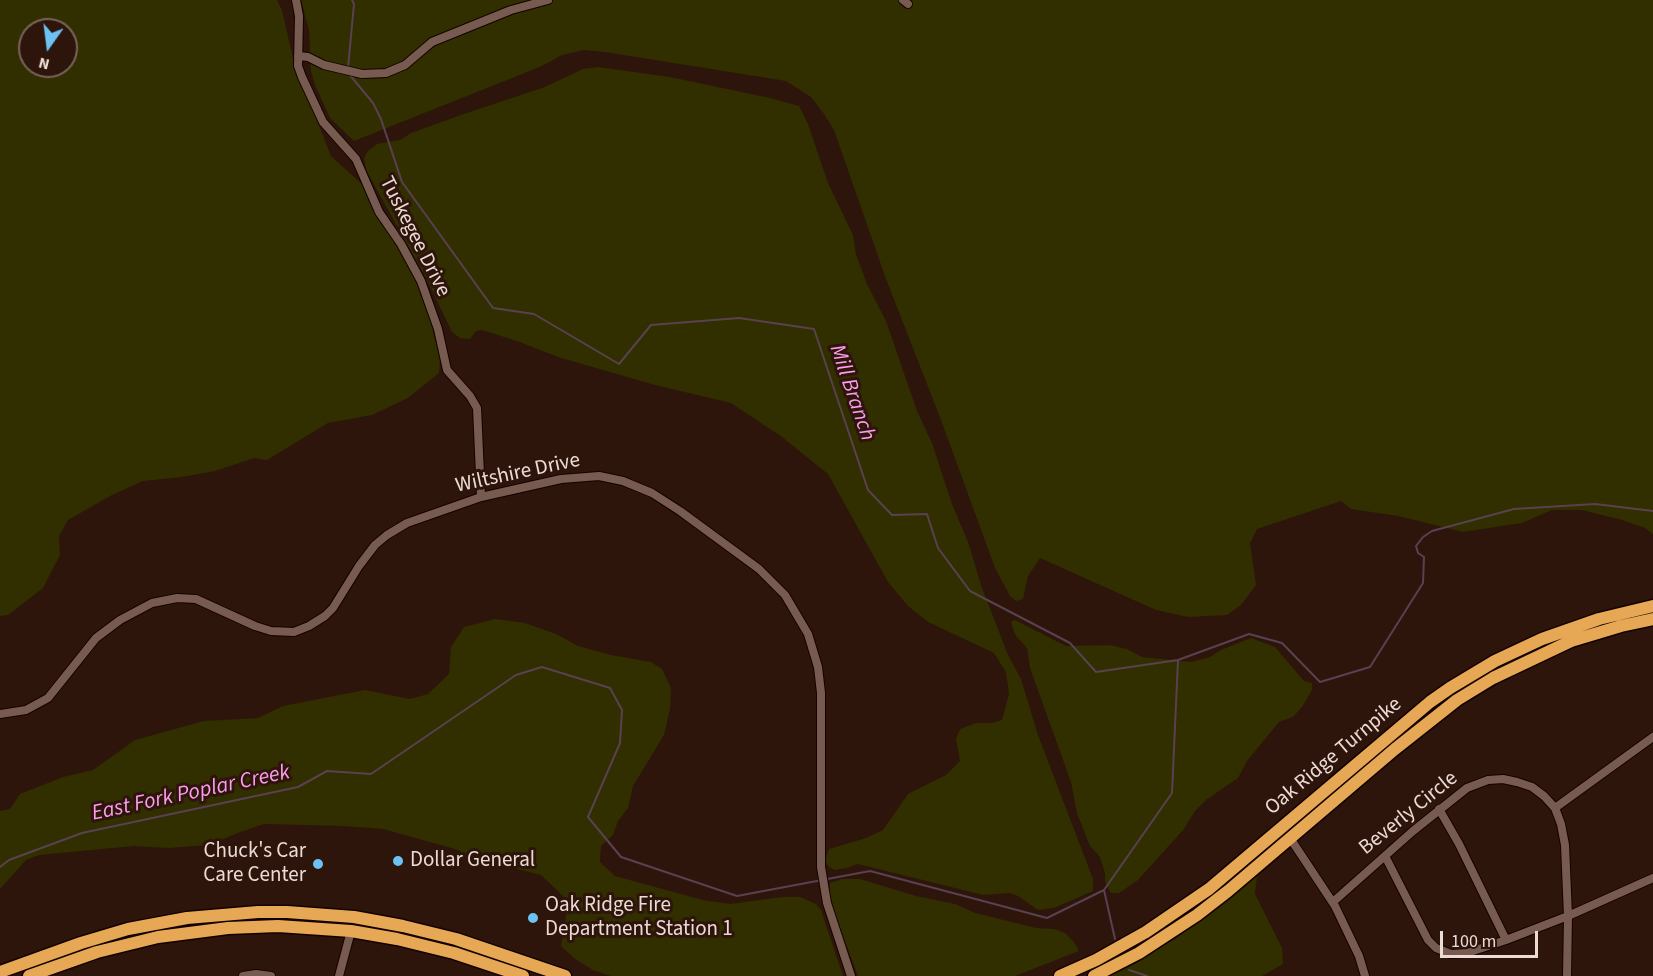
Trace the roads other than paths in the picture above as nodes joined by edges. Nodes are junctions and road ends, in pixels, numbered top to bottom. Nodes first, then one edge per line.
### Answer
1 (296, 0) edge
2 (548, 0) edge
3 (298, 56) junction
4 (481, 497) junction
5 (1653, 606) edge
6 (1653, 619) edge
7 (0, 714) edge
8 (1653, 737) edge
9 (1555, 808) junction
10 (1439, 809) junction
11 (1282, 827) junction
12 (1290, 838) junction
13 (1385, 856) junction
14 (1653, 878) edge
15 (1333, 902) junction
16 (1568, 916) junction
17 (354, 917) junction
18 (351, 931) junction
19 (1506, 940) junction
20 (526, 963) junction
21 (0, 972) edge
22 (29, 976) edge
23 (243, 976) edge
24 (271, 976) edge
25 (339, 976) edge
26 (522, 976) edge
27 (565, 976) edge
28 (851, 976) edge
29 (1060, 976) edge
30 (1094, 976) edge
31 (1365, 976) edge
32 (1567, 976) edge

1 - 3 street, Tuskegee Drive
2 - 3 street
3 - 4 street, Tuskegee Drive
4 - 7 street, Wiltshire Drive
4 - 28 street, Wiltshire Drive
5 - 11 highway, Oak Ridge Turnpike
6 - 12 highway, Oak Ridge Turnpike
8 - 9 street
9 - 10 street, Beverly Circle
9 - 16 street
10 - 13 street, Beverly Circle
10 - 19 street
11 - 12 highway
11 - 29 highway, Oak Ridge Turnpike
12 - 15 street
12 - 30 highway, Oak Ridge Turnpike
13 - 15 street, Beverly Circle
13 - 19 street
14 - 16 street
15 - 31 street
16 - 19 street
16 - 32 street
17 - 18 highway
17 - 20 highway
17 - 21 highway
18 - 22 highway
18 - 25 street
18 - 26 highway
20 - 26 highway
20 - 27 highway
23 - 24 street

